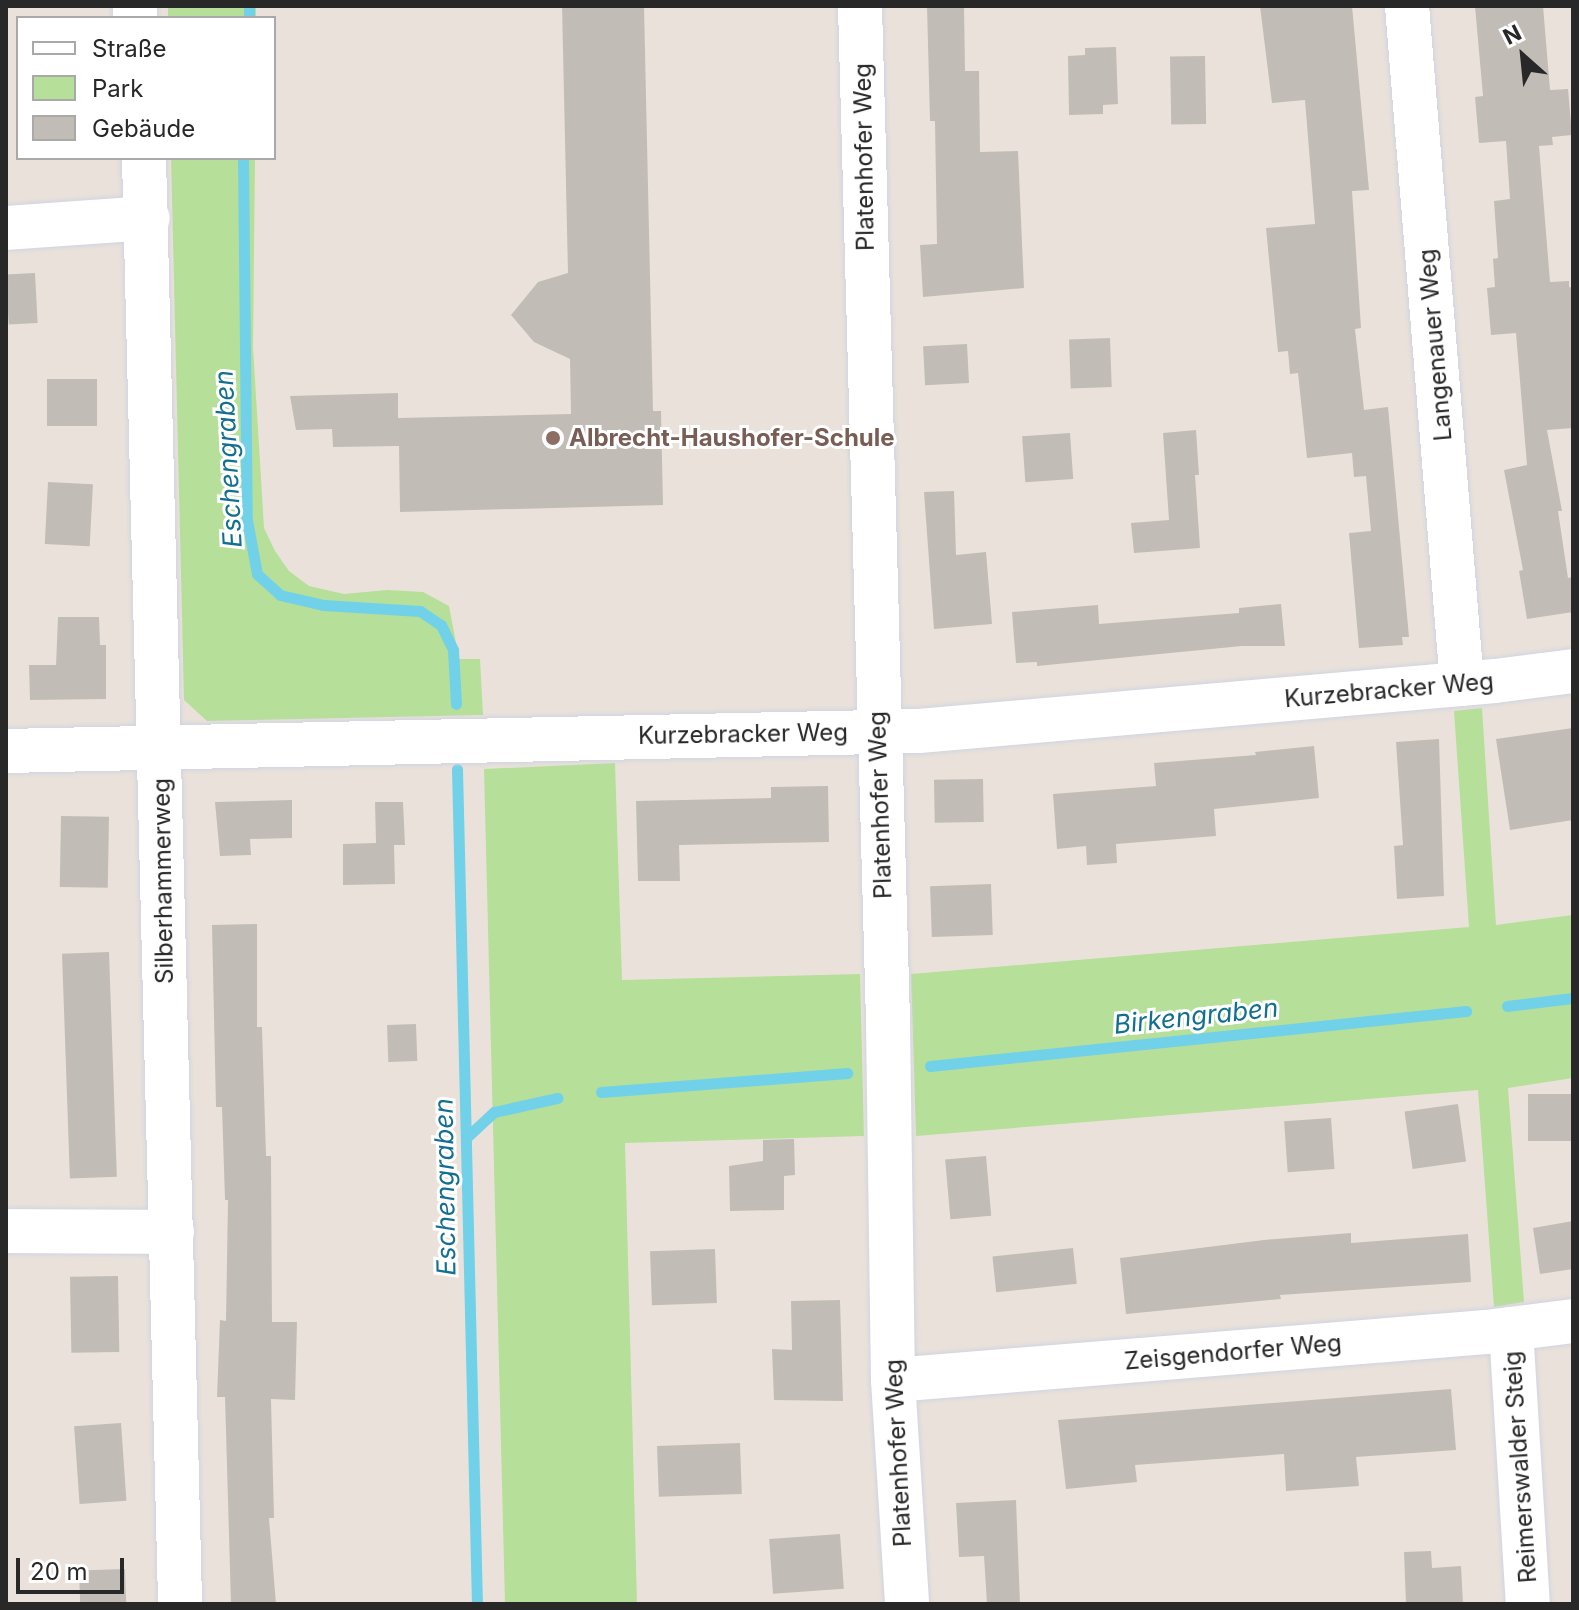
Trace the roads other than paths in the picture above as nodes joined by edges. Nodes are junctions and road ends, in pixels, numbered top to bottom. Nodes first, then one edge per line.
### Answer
1 (860, 6) edge
2 (1407, 6) edge
3 (144, 160) edge
4 (148, 218) junction
5 (6, 228) edge
6 (1573, 671) edge
7 (1462, 684) junction
8 (877, 731) junction
9 (160, 747) junction
10 (6, 751) edge
11 (6, 1231) edge
12 (172, 1232) junction
13 (1573, 1321) edge
14 (1511, 1329) junction
15 (893, 1380) junction
16 (180, 1604) edge
17 (907, 1604) edge
18 (1528, 1604) edge

1 - 8 street, Platenhofer Weg
2 - 7 street, Langenauer Weg
3 - 4 street, Silberhammerweg
4 - 5 street
4 - 9 street, Silberhammerweg
6 - 7 street, Kurzebracker Weg
7 - 8 street, Kurzebracker Weg
8 - 9 street, Kurzebracker Weg
8 - 15 street, Platenhofer Weg
9 - 10 street, Kurzebracker Weg
9 - 12 street, Silberhammerweg
11 - 12 street
12 - 16 street, Silberhammerweg
13 - 14 street, Zeisgendorfer Weg
14 - 15 street, Zeisgendorfer Weg
14 - 18 street, Reimerswalder Steig
15 - 17 street, Platenhofer Weg

